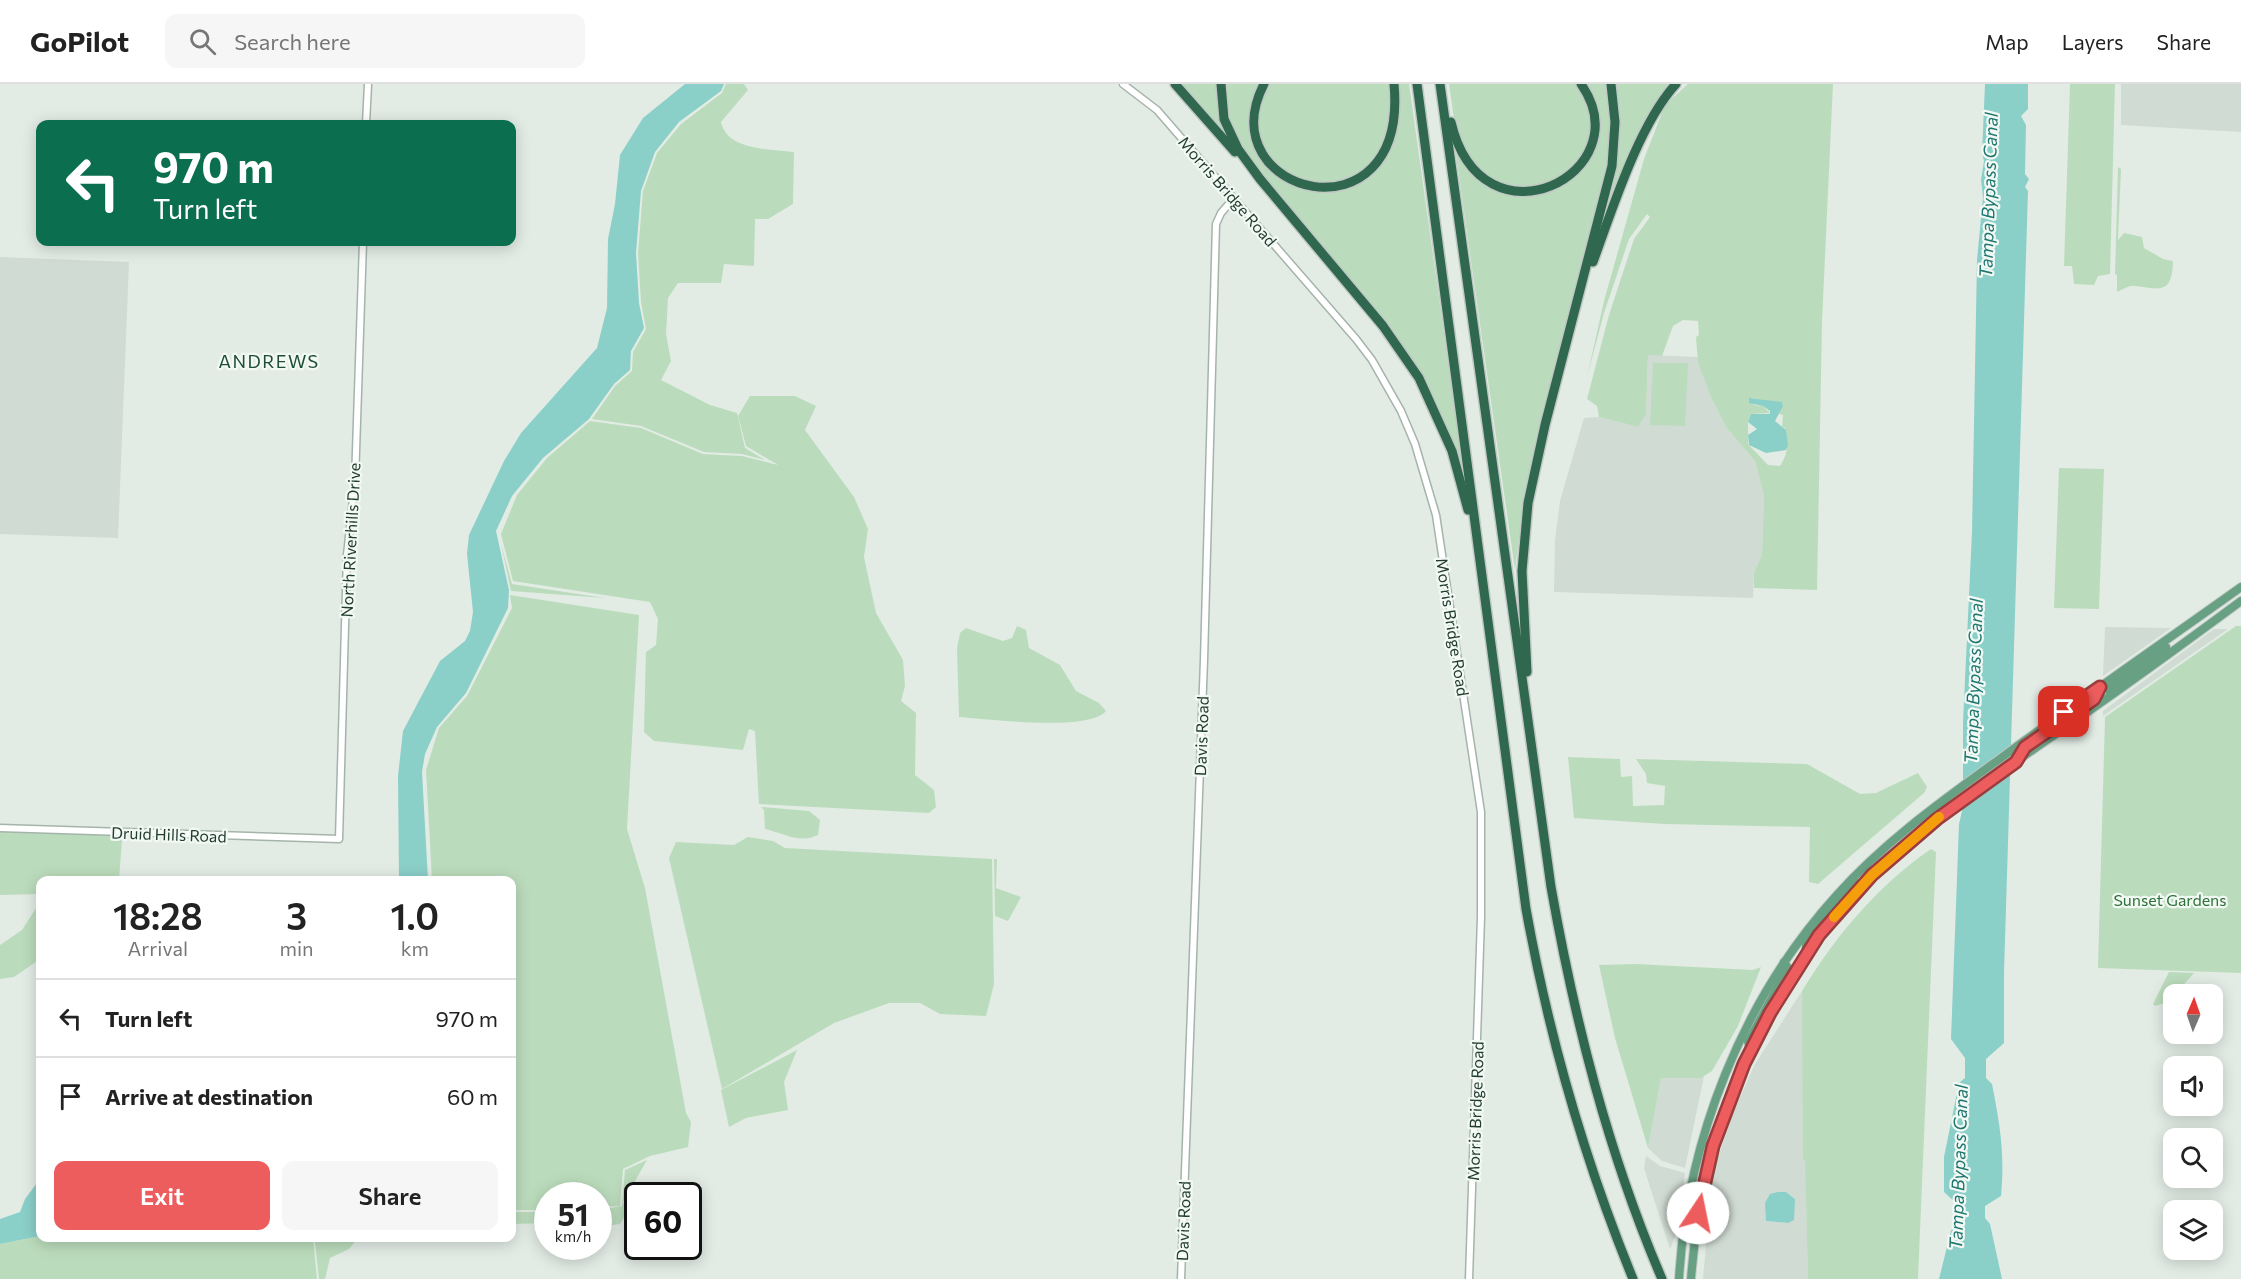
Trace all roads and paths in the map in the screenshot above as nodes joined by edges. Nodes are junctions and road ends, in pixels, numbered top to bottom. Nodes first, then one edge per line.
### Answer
1 (368, 84) edge
2 (1123, 84) edge
3 (1175, 84) edge
4 (1221, 84) edge
5 (1264, 84) edge
6 (1394, 84) edge
7 (1417, 84) edge
8 (1441, 84) edge
9 (1581, 84) edge
10 (1611, 84) edge
11 (1676, 84) edge
12 (366, 120) edge
13 (1260, 179) junction
14 (1234, 198) junction
15 (363, 246) edge
16 (1577, 304) junction
17 (2241, 587) edge
18 (1485, 598) junction
19 (2241, 601) edge
20 (2176, 634) junction
21 (2100, 687) junction
22 (2110, 696) junction
23 (1533, 750) junction
24 (2016, 762) junction
25 (0, 828) edge
26 (339, 838) joint
27 (1854, 876) junction
28 (1806, 955) junction
29 (1784, 962) junction
30 (1751, 1049) junction
31 (1661, 1278) edge
32 (1181, 1279) edge
33 (1469, 1279) edge
34 (1633, 1279) edge
35 (1679, 1279) edge
36 (1691, 1279) edge

1 - 12 street
2 - 14 street, Morris Bridge Road
3 - 13 highway
4 - 13 highway
5 - 6 highway
7 - 18 highway
8 - 9 highway
8 - 23 highway
10 - 16 highway
11 - 16 highway
13 - 18 highway
14 - 32 street, Davis Road
14 - 33 street, Morris Bridge Road
15 - 26 street, North Riverhills Drive
16 - 23 highway
17 - 20 main road
18 - 34 highway
19 - 22 main road
20 - 21 main road
20 - 22 main road
21 - 24 main road
21 - 27 main road
22 - 24 main road
23 - 31 highway
24 - 28 main road
25 - 26 street, Druid Hills Road
27 - 28 main road
27 - 29 main road
28 - 30 main road
29 - 30 main road
29 - 35 main road
30 - 36 main road

